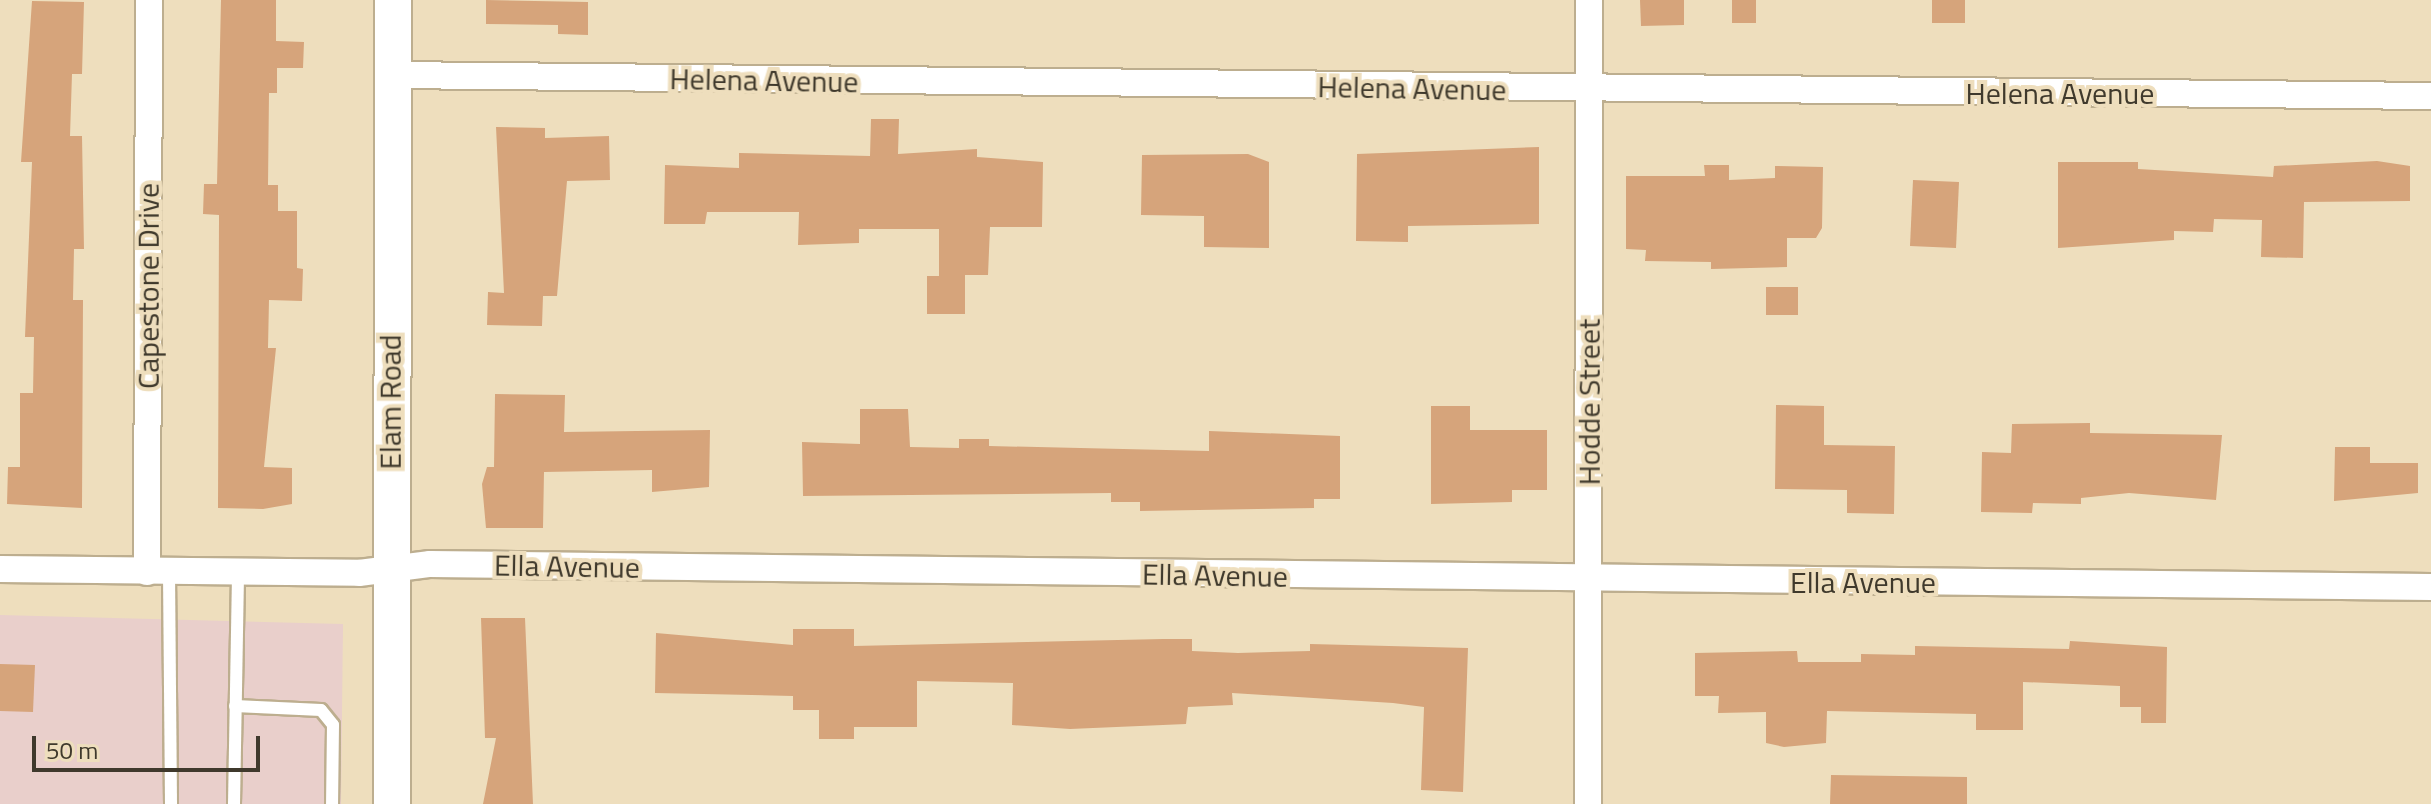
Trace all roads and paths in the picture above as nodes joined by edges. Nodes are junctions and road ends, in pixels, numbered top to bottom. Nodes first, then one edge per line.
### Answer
1 (149, 0) edge
2 (393, 0) edge
3 (1589, 0) edge
4 (392, 75) junction
5 (1589, 90) junction
6 (2431, 96) edge
7 (391, 568) junction
8 (0, 569) edge
9 (158, 572) junction
10 (238, 572) junction
11 (1589, 580) junction
12 (2431, 587) edge
13 (235, 706) junction
14 (171, 804) edge
15 (234, 804) edge
16 (332, 804) edge
17 (392, 804) edge
18 (1588, 804) edge

1 - 9 street, Capestone Drive
2 - 4 street, Elam Road
3 - 5 street, Hodde Street
4 - 5 street, Helena Avenue
4 - 7 street, Elam Road
5 - 6 street, Helena Avenue
5 - 11 street, Hodde Street
7 - 10 street, Ella Avenue
7 - 11 street, Ella Avenue
7 - 17 street, Elam Road
8 - 9 street, Ella Avenue
9 - 10 street, Ella Avenue
9 - 14 lane
10 - 13 lane
11 - 12 street, Ella Avenue
11 - 18 street, Hodde Street
13 - 15 lane
13 - 16 lane

